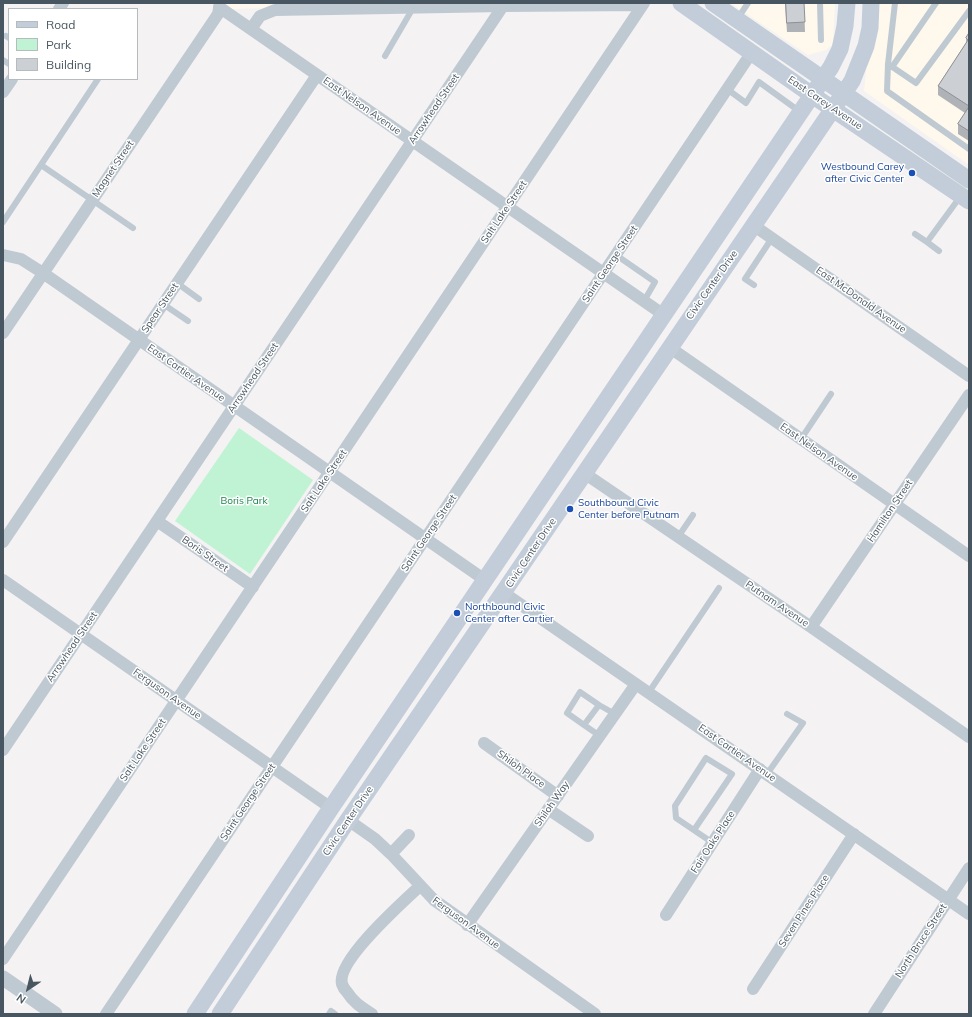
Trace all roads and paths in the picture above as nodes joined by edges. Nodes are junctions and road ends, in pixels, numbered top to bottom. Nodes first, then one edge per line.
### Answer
1 (681, 3) edge
2 (713, 3) edge
3 (748, 3) edge
4 (820, 3) edge
5 (847, 3) edge
6 (871, 3) edge
7 (895, 3) edge
8 (936, 3) edge
9 (643, 4) edge
10 (220, 5) edge
11 (313, 6) edge
12 (364, 6) edge
13 (503, 6) junction
14 (413, 8) junction
15 (969, 11) edge
16 (737, 20) junction
17 (251, 29) junction
18 (821, 40) dead end
19 (752, 52) junction
20 (385, 56) dead end
21 (890, 66) junction
22 (317, 75) junction
23 (823, 79) junction
24 (11, 80) edge
25 (97, 80) edge
26 (727, 90) junction
27 (3, 92) edge
28 (844, 93) junction
29 (812, 95) junction
30 (834, 109) junction
31 (801, 112) junction
32 (412, 141) junction
33 (969, 149) edge
34 (41, 165) junction
35 (969, 180) edge
36 (965, 198) edge
37 (93, 200) junction
38 (508, 207) junction
39 (3, 222) edge
40 (753, 225) junction
41 (133, 228) dead end
42 (916, 234) dead end
43 (772, 238) junction
44 (927, 242) junction
45 (939, 251) dead end
46 (3, 255) edge
47 (616, 255) junction
48 (43, 273) junction
49 (604, 273) junction
50 (686, 281) junction
51 (177, 283) junction
52 (754, 285) dead end
53 (199, 299) dead end
54 (644, 301) junction
55 (163, 304) junction
56 (664, 315) junction
57 (188, 321) dead end
58 (3, 333) edge
59 (139, 340) junction
60 (669, 347) junction
61 (969, 376) edge
62 (831, 394) dead end
63 (969, 395) edge
64 (234, 406) junction
65 (801, 439) junction
66 (330, 473) junction
67 (584, 473) junction
68 (549, 485) junction
69 (895, 504) junction
70 (693, 515) dead end
71 (157, 520) junction
72 (678, 537) junction
73 (425, 539) junction
74 (3, 542) edge
75 (969, 556) edge
76 (3, 580) edge
77 (485, 580) junction
78 (253, 587) junction
79 (719, 588) dead end
80 (504, 593) junction
81 (811, 627) junction
82 (80, 634) junction
83 (442, 684) junction
84 (636, 684) junction
85 (649, 692) junction
86 (176, 701) junction
87 (599, 705) junction
88 (615, 714) junction
89 (787, 714) dead end
90 (584, 725) junction
91 (600, 736) junction
92 (969, 737) edge
93 (484, 743) dead end
94 (371, 749) junction
95 (3, 750) edge
96 (271, 767) junction
97 (764, 772) junction
98 (558, 796) junction
99 (331, 808) junction
100 (548, 809) junction
101 (348, 820) junction
102 (694, 830) junction
103 (854, 834) junction
104 (409, 835) dead end
105 (588, 836) dead end
106 (713, 843) junction
107 (391, 854) junction
108 (969, 868) edge
109 (311, 876) junction
110 (420, 886) junction
111 (948, 899) junction
112 (666, 914) dead end
113 (969, 914) edge
114 (467, 925) junction
115 (3, 959) edge
116 (3, 978) edge
117 (754, 989) dead end
118 (55, 1014) edge
119 (106, 1014) edge
120 (195, 1014) edge
121 (220, 1014) edge
122 (329, 1014) edge
123 (336, 1014) edge
124 (372, 1014) edge
125 (595, 1014) edge
126 (874, 1014) edge

1 - 19 main road, East Carey Avenue
2 - 16 main road, East Carey Avenue
3 - 16 lane
4 - 18 lane
5 - 23 main road, Civic Center Drive
6 - 28 main road, Civic Center Drive
7 - 21 lane
8 - 21 lane
9 - 13 street
9 - 38 street, Salt Lake Street
10 - 17 street, East Nelson Avenue
10 - 37 street, Magnet Street
11 - 12 street
11 - 17 street
12 - 14 street
13 - 14 street
13 - 32 street, Arrowhead Street
14 - 20 lane
15 - 21 lane
16 - 23 main road, East Carey Avenue
17 - 22 street, East Nelson Avenue
19 - 26 street, Saint George Street
19 - 29 main road, East Carey Avenue
21 - 33 lane
22 - 32 street, East Nelson Avenue
22 - 51 street, Spear Street
23 - 28 main road, East Carey Avenue
23 - 29 main road, Civic Center Drive
24 - 27 street
25 - 34 lane
26 - 31 lane
26 - 47 street, Saint George Street
28 - 30 main road, Civic Center Drive
28 - 35 main road, East Carey Avenue
29 - 30 main road, East Carey Avenue
29 - 31 main road, Civic Center Drive
30 - 36 main road, East Carey Avenue
30 - 40 main road, Civic Center Drive
31 - 50 main road, Civic Center Drive
32 - 38 street, East Nelson Avenue
32 - 64 street, Arrowhead Street
34 - 37 lane
34 - 39 lane
36 - 44 lane
37 - 41 lane
37 - 48 street, Magnet Street
38 - 49 street, East Nelson Avenue
38 - 66 street, Salt Lake Street
40 - 43 street, East McDonald Avenue
40 - 60 main road, Civic Center Drive
42 - 44 lane
43 - 52 lane
43 - 61 street, East McDonald Avenue
44 - 45 lane
46 - 48 street, East Cartier Avenue
47 - 49 street, Saint George Street
47 - 54 lane
48 - 58 street, Magnet Street
48 - 59 street, East Cartier Avenue
49 - 54 street, East Nelson Avenue
49 - 73 street, Saint George Street
50 - 56 main road, Civic Center Drive
50 - 60 main road
51 - 53 lane
51 - 55 street, Spear Street
54 - 56 street, East Nelson Avenue
55 - 57 lane
55 - 59 street, Spear Street
56 - 68 main road, Civic Center Drive
59 - 64 street, East Cartier Avenue
59 - 74 street, Spear Street
60 - 65 street, East Nelson Avenue
60 - 67 main road, Civic Center Drive
62 - 65 lane
63 - 69 street, Hamilton Street
64 - 66 street, East Cartier Avenue
64 - 71 street, Arrowhead Street
65 - 69 street, East Nelson Avenue
66 - 73 street, East Cartier Avenue
66 - 78 street, Salt Lake Street
67 - 72 street, Putnam Avenue
67 - 80 main road, Civic Center Drive
68 - 77 main road, Civic Center Drive
68 - 80 main road
69 - 75 street, East Nelson Avenue
69 - 81 street, Hamilton Street
70 - 72 lane
71 - 78 street, Boris Street
71 - 82 street, Arrowhead Street
72 - 81 street, Putnam Avenue
73 - 77 street, East Cartier Avenue
73 - 96 street, Saint George Street
76 - 82 street, Ferguson Avenue
77 - 83 main road
77 - 94 main road, Civic Center Drive
78 - 86 street, Salt Lake Street
79 - 85 lane
80 - 83 main road, Civic Center Drive
80 - 84 street, East Cartier Avenue
81 - 92 street, Putnam Avenue
82 - 86 street, Ferguson Avenue
82 - 95 street, Arrowhead Street
83 - 101 main road, Civic Center Drive
84 - 85 street, East Cartier Avenue
84 - 88 street, Shiloh Way
85 - 97 street, East Cartier Avenue
86 - 96 street, Ferguson Avenue
86 - 115 street, Salt Lake Street
87 - 88 lane
87 - 90 lane
87 - 90 lane
88 - 91 street, Shiloh Way
89 - 97 lane
90 - 91 lane
91 - 98 street, Shiloh Way
93 - 98 street, Shiloh Place
94 - 99 main road, Civic Center Drive
94 - 101 main road
96 - 99 street, Ferguson Avenue
96 - 119 street, Saint George Street
97 - 103 street, East Cartier Avenue
97 - 106 street, Fair Oaks Place
98 - 100 street, Shiloh Way
99 - 109 main road
99 - 120 main road, Civic Center Drive
100 - 105 street
100 - 114 street, Shiloh Way
101 - 107 street, Ferguson Avenue
101 - 109 main road, Civic Center Drive
102 - 102 lane
102 - 106 lane
103 - 111 street, East Cartier Avenue
103 - 117 street, Seven Pines Place
104 - 107 street
106 - 112 street, Fair Oaks Place
107 - 110 street, Ferguson Avenue
108 - 111 street, North Bruce Street
109 - 121 main road, Civic Center Drive
110 - 114 street, Ferguson Avenue
110 - 124 street
111 - 113 street, East Cartier Avenue
111 - 126 street, North Bruce Street
114 - 125 street, Ferguson Avenue
116 - 118 street
122 - 123 lane

